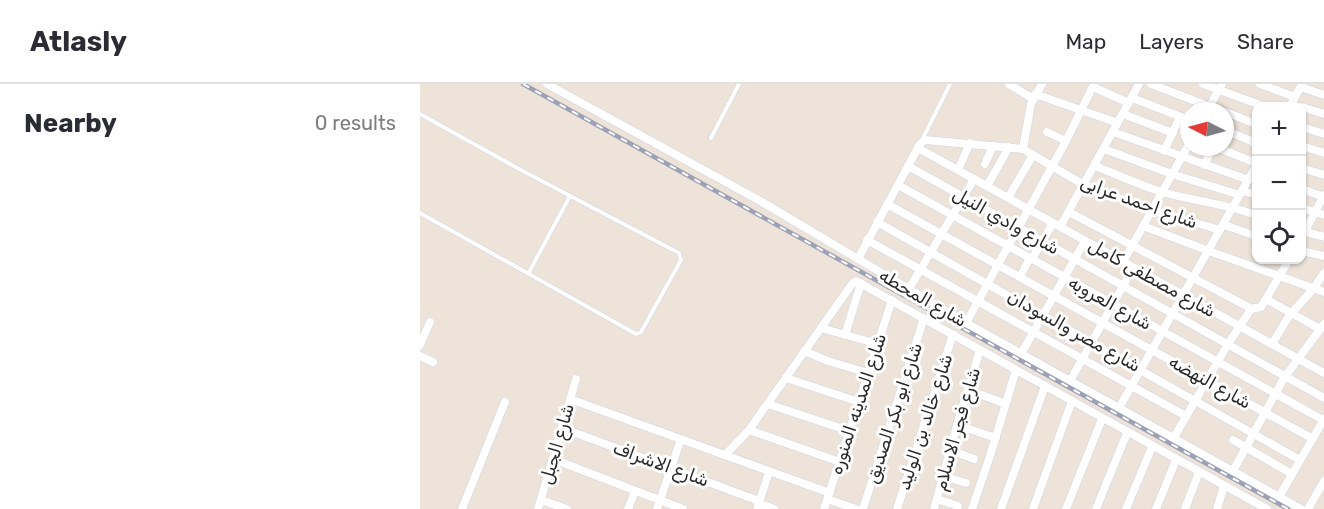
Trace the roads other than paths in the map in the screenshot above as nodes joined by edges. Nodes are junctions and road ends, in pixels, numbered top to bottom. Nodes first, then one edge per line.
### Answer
1 (547, 84) edge
2 (739, 84) edge
3 (950, 84) edge
4 (1009, 84) edge
5 (1042, 84) edge
6 (1139, 84) edge
7 (1151, 84) edge
8 (1203, 84) edge
9 (1260, 84) edge
10 (1093, 85) edge
11 (1302, 85) edge
12 (1220, 87) edge
13 (1324, 94) edge
14 (1034, 96) junction
15 (1131, 100) junction
16 (1192, 102) edge
17 (1212, 102) edge
18 (1254, 102) edge
19 (1292, 102) edge
20 (1297, 102) edge
21 (1306, 108) edge
22 (1082, 109) junction
23 (420, 114) edge
24 (1123, 114) junction
25 (1324, 114) edge
26 (1234, 116) edge
27 (1180, 117) joint
28 (1252, 122) edge
29 (1118, 123) junction
30 (1306, 128) edge
31 (1047, 132) dead end
32 (1113, 132) junction
33 (1173, 133) junction
34 (1234, 134) edge
35 (1324, 134) edge
36 (711, 138) dead end
37 (1066, 141) junction
38 (1252, 141) edge
39 (970, 143) junction
40 (920, 144) junction
41 (993, 146) junction
42 (1009, 147) junction
43 (1306, 147) edge
44 (1023, 149) junction
45 (1104, 149) junction
46 (1164, 151) junction
47 (1324, 153) edge
48 (1033, 155) junction
49 (1210, 156) edge
50 (1230, 156) edge
51 (1182, 157) junction
52 (985, 164) dead end
53 (1204, 165) junction
54 (908, 166) junction
55 (1052, 166) junction
56 (1095, 166) junction
57 (1306, 169) edge
58 (957, 170) junction
59 (1252, 170) edge
60 (1252, 171) edge
61 (1172, 174) junction
62 (1252, 174) edge
63 (1324, 175) edge
64 (974, 179) junction
65 (898, 184) junction
66 (1084, 185) junction
67 (987, 186) junction
68 (1306, 190) edge
69 (1162, 192) junction
70 (1241, 193) junction
71 (1252, 194) edge
72 (570, 196) junction
73 (1324, 196) edge
74 (964, 197) junction
75 (1008, 198) junction
76 (887, 204) junction
77 (1234, 207) junction
78 (1029, 209) junction
79 (1306, 209) edge
80 (1152, 210) junction
81 (1069, 212) junction
82 (1315, 212) junction
83 (420, 213) edge
84 (1252, 213) edge
85 (1324, 214) edge
86 (953, 215) junction
87 (877, 222) junction
88 (1057, 225) junction
89 (1143, 226) junction
90 (1306, 227) edge
91 (1018, 228) junction
92 (1222, 228) junction
93 (942, 234) junction
94 (1306, 234) edge
95 (1252, 235) edge
96 (1324, 237) edge
97 (867, 240) junction
98 (1043, 241) junction
99 (1085, 241) junction
100 (1008, 246) junction
101 (1132, 246) junction
102 (1209, 251) junction
103 (1306, 251) edge
104 (931, 252) junction
105 (1324, 256) edge
106 (858, 259) junction
107 (1031, 259) junction
108 (1074, 259) junction
109 (1123, 262) junction
110 (1287, 264) edge
111 (998, 265) junction
112 (1133, 267) junction
113 (921, 270) junction
114 (1324, 273) edge
115 (528, 274) junction
116 (1020, 277) junction
117 (1064, 277) junction
118 (1280, 277) junction
119 (1193, 278) junction
120 (861, 283) junction
121 (988, 283) junction
122 (1123, 286) junction
123 (1314, 288) junction
124 (909, 289) junction
125 (1324, 292) edge
126 (1184, 295) junction
127 (1054, 296) junction
128 (1266, 299) junction
129 (892, 300) junction
130 (978, 301) junction
131 (1113, 304) junction
132 (1252, 309) junction
133 (1291, 313) junction
134 (1173, 314) junction
135 (1043, 315) junction
136 (924, 318) junction
137 (430, 322) dead end
138 (966, 323) junction
139 (1103, 323) junction
140 (1239, 326) junction
141 (1322, 326) edge
142 (821, 328) junction
143 (1162, 332) junction
144 (1034, 333) junction
145 (953, 334) junction
146 (845, 335) junction
147 (1092, 342) junction
148 (878, 344) junction
149 (1228, 344) junction
150 (1272, 344) junction
151 (420, 345) edge
152 (980, 350) junction
153 (1152, 350) junction
154 (804, 351) junction
155 (1022, 354) junction
156 (420, 356) edge
157 (1083, 359) junction
158 (1299, 359) junction
159 (433, 362) dead end
160 (1217, 362) junction
161 (1141, 369) junction
162 (1016, 370) junction
163 (1324, 373) edge
164 (868, 374) junction
165 (1285, 376) junction
166 (786, 378) junction
167 (576, 379) dead end
168 (1206, 380) junction
169 (1070, 381) junction
170 (1045, 386) junction
171 (1131, 386) junction
172 (1274, 393) junction
173 (982, 395) dead end
174 (1324, 398) edge
175 (570, 399) junction
176 (1196, 399) junction
177 (1072, 401) junction
178 (505, 402) dead end
179 (859, 402) junction
180 (768, 404) junction
181 (1006, 404) junction
182 (1119, 408) junction
183 (1264, 412) junction
184 (1186, 416) junction
185 (1102, 418) junction
186 (1324, 420) edge
187 (957, 425) junction
188 (562, 428) junction
189 (749, 430) junction
190 (849, 431) junction
191 (1255, 432) junction
192 (1127, 433) junction
193 (996, 438) junction
194 (1173, 439) junction
195 (1313, 439) junction
196 (681, 440) junction
197 (1233, 440) dead end
198 (1152, 447) junction
199 (1246, 448) junction
200 (950, 450) junction
201 (725, 455) junction
202 (553, 459) junction
203 (974, 459) dead end
204 (1300, 459) junction
205 (1176, 460) junction
206 (840, 462) junction
207 (671, 468) junction
208 (1233, 471) junction
209 (769, 472) junction
210 (1199, 472) junction
211 (1292, 474) junction
212 (943, 476) junction
213 (1324, 481) edge
214 (966, 483) dead end
215 (1224, 486) junction
216 (635, 491) junction
217 (829, 496) junction
218 (1279, 497) junction
219 (937, 499) junction
220 (1249, 499) junction
221 (541, 500) junction
222 (758, 504) edge
223 (659, 505) edge
224 (958, 506) dead end
225 (462, 509) edge
226 (538, 509) edge
227 (567, 509) edge
228 (628, 509) edge
229 (683, 509) edge
230 (774, 509) edge
231 (824, 509) edge
232 (856, 509) edge
233 (863, 509) edge
234 (897, 509) edge
235 (934, 509) edge
236 (972, 509) edge
237 (1001, 509) edge
238 (1033, 509) edge
239 (1066, 509) edge
240 (1096, 509) edge
241 (1126, 509) edge
242 (1156, 509) edge
243 (1185, 509) edge
244 (1217, 509) edge
245 (1246, 509) edge
246 (1267, 509) edge
247 (1301, 509) edge
248 (1308, 509) edge

1 - 106 street, شارع المحطه
2 - 36 lane
3 - 40 lane
4 - 14 street
5 - 14 street
6 - 15 street
7 - 16 street
8 - 12 street
9 - 19 street
10 - 15 street
10 - 22 street
11 - 13 street
11 - 20 street
12 - 17 street
12 - 18 street
14 - 22 street
14 - 44 street
15 - 24 street
15 - 27 street
21 - 25 street
22 - 29 street
22 - 37 street
23 - 72 lane
24 - 29 street
24 - 33 street
26 - 28 street
27 - 33 street
29 - 32 street
30 - 35 street
31 - 37 street
32 - 45 street
32 - 46 street
33 - 46 street
34 - 38 street
37 - 55 street
39 - 40 street, شارع احمد عرابى
39 - 41 street, شارع احمد عرابى
39 - 58 street
40 - 54 street
40 - 58 street, شارع مصطفى كامل
41 - 42 street, شارع احمد عرابى
41 - 52 street
42 - 44 street, شارع احمد عرابى
42 - 67 street
43 - 47 street
44 - 48 street, شارع احمد عرابى
45 - 56 street
45 - 61 street
46 - 51 street
48 - 55 street, شارع احمد عرابى
48 - 75 street
49 - 53 street
50 - 59 street
51 - 53 street
51 - 61 street
53 - 60 street
54 - 65 street
54 - 74 street, شارع وادي النيل
55 - 66 street, شارع احمد عرابى
55 - 78 street
56 - 66 street
56 - 69 street
57 - 63 street
58 - 64 street, شارع مصطفى كامل
61 - 69 street
61 - 70 street
62 - 70 street
64 - 67 street, شارع مصطفى كامل
64 - 74 street
65 - 76 street
65 - 86 street, شارع العروبه
66 - 80 street, شارع احمد عرابى
66 - 81 street
67 - 75 street, شارع مصطفى كامل
68 - 73 street
69 - 77 street
69 - 80 street
70 - 71 street
70 - 77 street
72 - 115 lane
72 - 115 lane
73 - 82 street
74 - 86 street
74 - 91 street, شارع وادي النيل
75 - 78 street, شارع مصطفى كامل
76 - 87 street
76 - 93 street, شارع النهضه
77 - 84 street
77 - 92 street
78 - 88 street, شارع مصطفى كامل
78 - 91 street
79 - 82 street
80 - 89 street
80 - 92 street, شارع احمد عرابى
81 - 88 street
81 - 101 street
82 - 85 street
82 - 90 street
83 - 115 lane
86 - 93 street
86 - 100 street, شارع العروبه
87 - 97 street
87 - 104 street, شارع مصر والسودان
88 - 98 street
88 - 99 street, شارع مصطفى كامل
89 - 101 street
89 - 102 street
91 - 98 street, شارع وادي النيل
91 - 100 street
92 - 95 street, شارع احمد عرابى
92 - 102 street
93 - 104 street
93 - 111 street, شارع النهضه
94 - 96 street
97 - 106 street
97 - 113 street
98 - 107 street
98 - 108 street, شارع وادي النيل
99 - 108 street
99 - 109 street, شارع مصطفى كامل
100 - 107 street, شارع العروبه
100 - 111 street
101 - 109 street
101 - 119 street
102 - 118 street
102 - 119 street
103 - 105 street
104 - 113 street
104 - 121 street, شارع مصر والسودان
106 - 124 street, شارع المحطه
107 - 116 street
107 - 117 street, شارع العروبه
108 - 117 street
108 - 122 street, شارع وادي النيل
109 - 112 street, شارع مصطفى كامل
110 - 118 street
111 - 116 street, شارع النهضه
111 - 121 street
112 - 122 street
112 - 126 street, شارع مصطفى كامل
113 - 124 street
113 - 130 street
114 - 123 street
116 - 127 street, شارع النهضه
117 - 127 street
117 - 131 street, شارع العروبه
118 - 123 street
118 - 128 street
119 - 126 street
119 - 132 street
120 - 129 street, شارع المحطه
120 - 142 street, شارع المحطه
120 - 146 street
121 - 130 street
121 - 135 street, شارع مصر والسودان
122 - 131 street
122 - 134 street, شارع وادي النيل
123 - 125 street
123 - 133 street
124 - 138 street, شارع المحطه
126 - 134 street
126 - 140 street, شارع مصطفى كامل
127 - 135 street
127 - 139 street, شارع النهضه
128 - 132 street
128 - 133 street
129 - 136 street, شارع المحطه
129 - 148 street, شارع المدينه المنوره
130 - 138 street
130 - 144 street
131 - 139 street
131 - 143 street, شارع العروبه
132 - 140 street
133 - 141 street
133 - 150 street
134 - 143 street
134 - 149 street, شارع وادي النيل
135 - 144 street
135 - 147 street, شارع مصر والسودان
136 - 145 street, شارع المحطه
136 - 233 street, شارع ابو بكر الصديق
137 - 151 street
138 - 155 street, شارع المحطه
139 - 147 street
139 - 153 street, شارع النهضه
140 - 149 street
140 - 150 street, شارع مصطفى كامل
141 - 158 street
142 - 146 street
142 - 154 street, شارع المحطه
143 - 153 street
143 - 160 street, شارع العروبه
144 - 155 street
144 - 157 street
145 - 152 street, شارع المحطه
145 - 234 street, شارع خالد بن الوليد
146 - 148 street
147 - 157 street
147 - 161 street, شارع مصر والسودان
148 - 164 street, شارع المدينه المنوره
149 - 160 street
149 - 165 street, شارع وادي النيل
150 - 158 street, شارع مصطفى كامل
152 - 162 street, شارع المحطه
152 - 187 street, شارع فجر الاسلام
153 - 161 street
153 - 168 street, شارع النهضه
154 - 164 street
154 - 166 street, شارع المحطه
155 - 169 street, شارع المحطه
156 - 159 street
157 - 169 street
157 - 171 street
158 - 163 street, شارع مصطفى كامل
158 - 165 street
160 - 168 street
160 - 172 street, شارع العروبه
161 - 171 street
161 - 176 street, شارع مصر والسودان
162 - 170 street, شارع المحطه
162 - 181 street
164 - 179 street, شارع المدينه المنوره
165 - 172 street
165 - 174 street, شارع وادي النيل
166 - 179 street
166 - 180 street, شارع المحطه
167 - 175 street, شارع الجبل
168 - 176 street
168 - 183 street, شارع النهضه
169 - 182 street, شارع المحطه
170 - 177 street, شارع المحطه
170 - 237 street
171 - 182 street
171 - 184 street
172 - 183 street
172 - 186 street, شارع العروبه
173 - 181 street
175 - 188 street, شارع الجبل
175 - 196 street
176 - 184 street
176 - 191 street, شارع مصر والسودان
177 - 185 street, شارع المحطه
177 - 238 street
178 - 225 street
179 - 190 street, شارع المدينه المنوره
180 - 189 street, شارع المحطه
180 - 190 street
181 - 193 street
182 - 194 street, شارع المحطه
183 - 191 street
183 - 195 street, شارع النهضه
184 - 194 street
185 - 192 street, شارع المحطه
185 - 239 street
186 - 195 street
187 - 193 street
187 - 200 street, شارع فجر الاسلام
188 - 202 street, شارع الجبل
188 - 207 street, شارع الاشراف
189 - 201 street, شارع المحطه
189 - 206 street
190 - 206 street, شارع المدينه المنوره
191 - 199 street
191 - 204 street, شارع مصر والسودان
192 - 198 street, شارع المحطه
192 - 240 street
193 - 236 street
194 - 208 street, شارع المحطه
195 - 204 street
196 - 201 street
196 - 207 street
197 - 199 street
198 - 205 street, شارع المحطه
198 - 241 street
199 - 208 street
199 - 211 street
200 - 203 street
200 - 212 street, شارع فجر الاسلام
201 - 209 street
202 - 216 street
202 - 221 street, شارع الجبل
204 - 211 street
205 - 210 street, شارع المحطه
205 - 242 street
206 - 217 street, شارع المدينه المنوره
207 - 222 street, شارع الاشراف
207 - 223 street
208 - 218 street, شارع المحطه
209 - 217 street
209 - 222 street
210 - 215 street, شارع المحطه
210 - 243 street
211 - 218 street
212 - 214 street
212 - 219 street, شارع فجر الاسلام
213 - 248 street
215 - 220 street, شارع المحطه
215 - 244 street
216 - 223 street
216 - 228 street
217 - 231 street, شارع المدينه المنوره
217 - 232 street
218 - 247 street, شارع المحطه
219 - 224 street
219 - 235 street, شارع فجر الاسلام
220 - 245 street
220 - 246 street, شارع المحطه
221 - 226 street, شارع الجبل
221 - 227 street
222 - 230 street, شارع الاشراف
223 - 229 street

